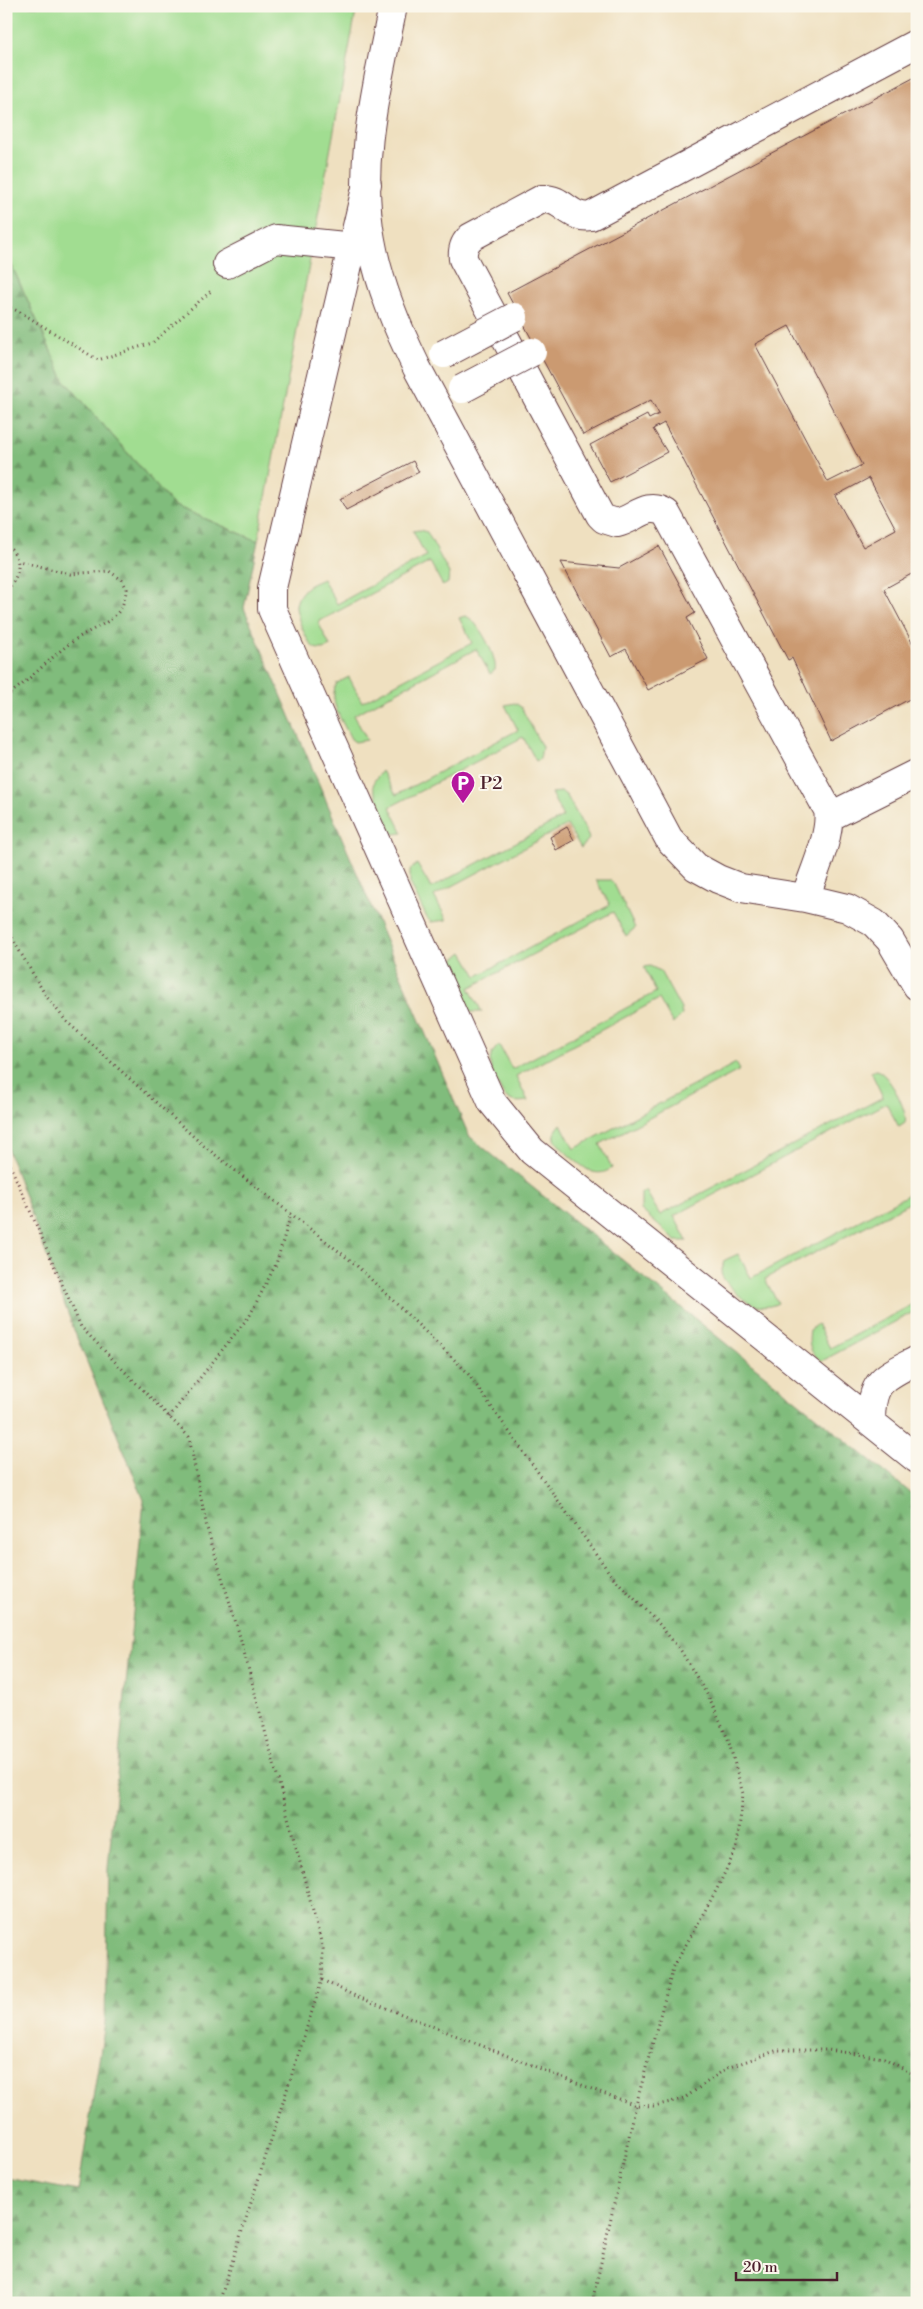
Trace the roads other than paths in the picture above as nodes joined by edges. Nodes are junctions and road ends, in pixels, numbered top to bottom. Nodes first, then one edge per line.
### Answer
1 (393, 6) edge
2 (917, 43) edge
3 (367, 184) junction
4 (354, 247) junction
5 (222, 276) road end
6 (514, 318) dead end
7 (532, 352) dead end
8 (416, 368) junction
9 (435, 404) junction
10 (917, 773) edge
11 (829, 817) junction
12 (805, 898) junction
13 (917, 986) edge
14 (917, 1360) edge
15 (870, 1422) junction
16 (917, 1459) edge

1 - 3 street
2 - 11 street
3 - 4 street
3 - 8 street
4 - 5 street
4 - 15 street
6 - 8 street, bridge
7 - 9 street, bridge
8 - 9 street
9 - 12 street
10 - 11 street
11 - 12 street
12 - 13 street
14 - 15 street
15 - 16 street

